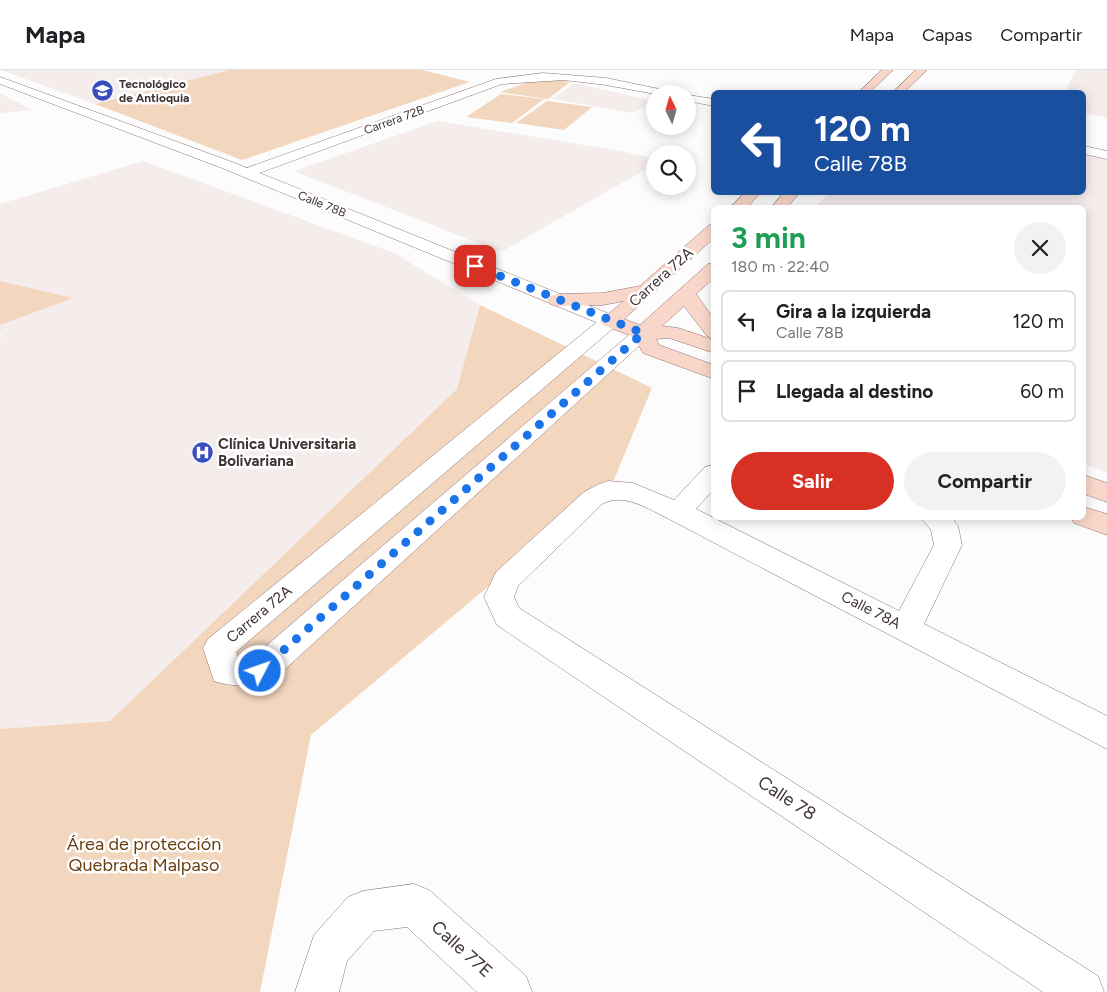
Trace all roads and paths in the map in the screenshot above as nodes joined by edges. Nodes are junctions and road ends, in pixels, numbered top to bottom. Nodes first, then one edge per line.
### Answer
1 (922, 70) edge
2 (884, 73) edge
3 (0, 80) edge
4 (911, 80) junction
5 (646, 89) edge
6 (866, 90) edge
7 (900, 90) edge
8 (696, 100) edge
9 (711, 102) edge
10 (1086, 150) edge
11 (1107, 155) edge
12 (246, 174) junction
13 (751, 195) edge
14 (790, 195) edge
15 (741, 205) edge
16 (781, 205) edge
17 (711, 232) edge
18 (711, 271) edge
19 (645, 291) junction
20 (687, 294) junction
21 (557, 300) junction
22 (610, 321) junction
23 (711, 328) edge
24 (643, 333) junction
25 (711, 346) edge
26 (711, 372) edge
27 (711, 476) edge
28 (1086, 485) edge
29 (1107, 492) edge
30 (678, 512) junction
31 (1086, 517) edge
32 (937, 520) edge
33 (1107, 525) edge
34 (499, 598) joint
35 (906, 628) junction
36 (1107, 733) edge
37 (317, 992) edge
38 (510, 992) edge
39 (1082, 992) edge

1 - 4 main road
2 - 4 main road
2 - 6 main road
3 - 12 street, Calle 78B
4 - 7 main road
5 - 12 street, Carrera 72B
8 - 9 street
10 - 11 street
12 - 21 street, Calle 78B
13 - 15 main road
14 - 16 main road
17 - 19 main road, Carrera 72A
18 - 20 main road, Carrera 72A
19 - 21 main road
19 - 22 main road, Carrera 72A
20 - 23 main road
20 - 24 main road, Carrera 72A
21 - 22 street, Calle 78B
22 - 24 main road, Calle 78B
22 - 24 street, Carrera 72A
24 - 25 main road, Calle 78B
24 - 26 main road
27 - 30 street
28 - 29 main road
30 - 34 street, Calle 78A
30 - 35 street, Calle 78A
31 - 33 main road
32 - 35 street
34 - 39 street, Calle 78
35 - 36 street, Calle 78A
37 - 38 street, Calle 77E

